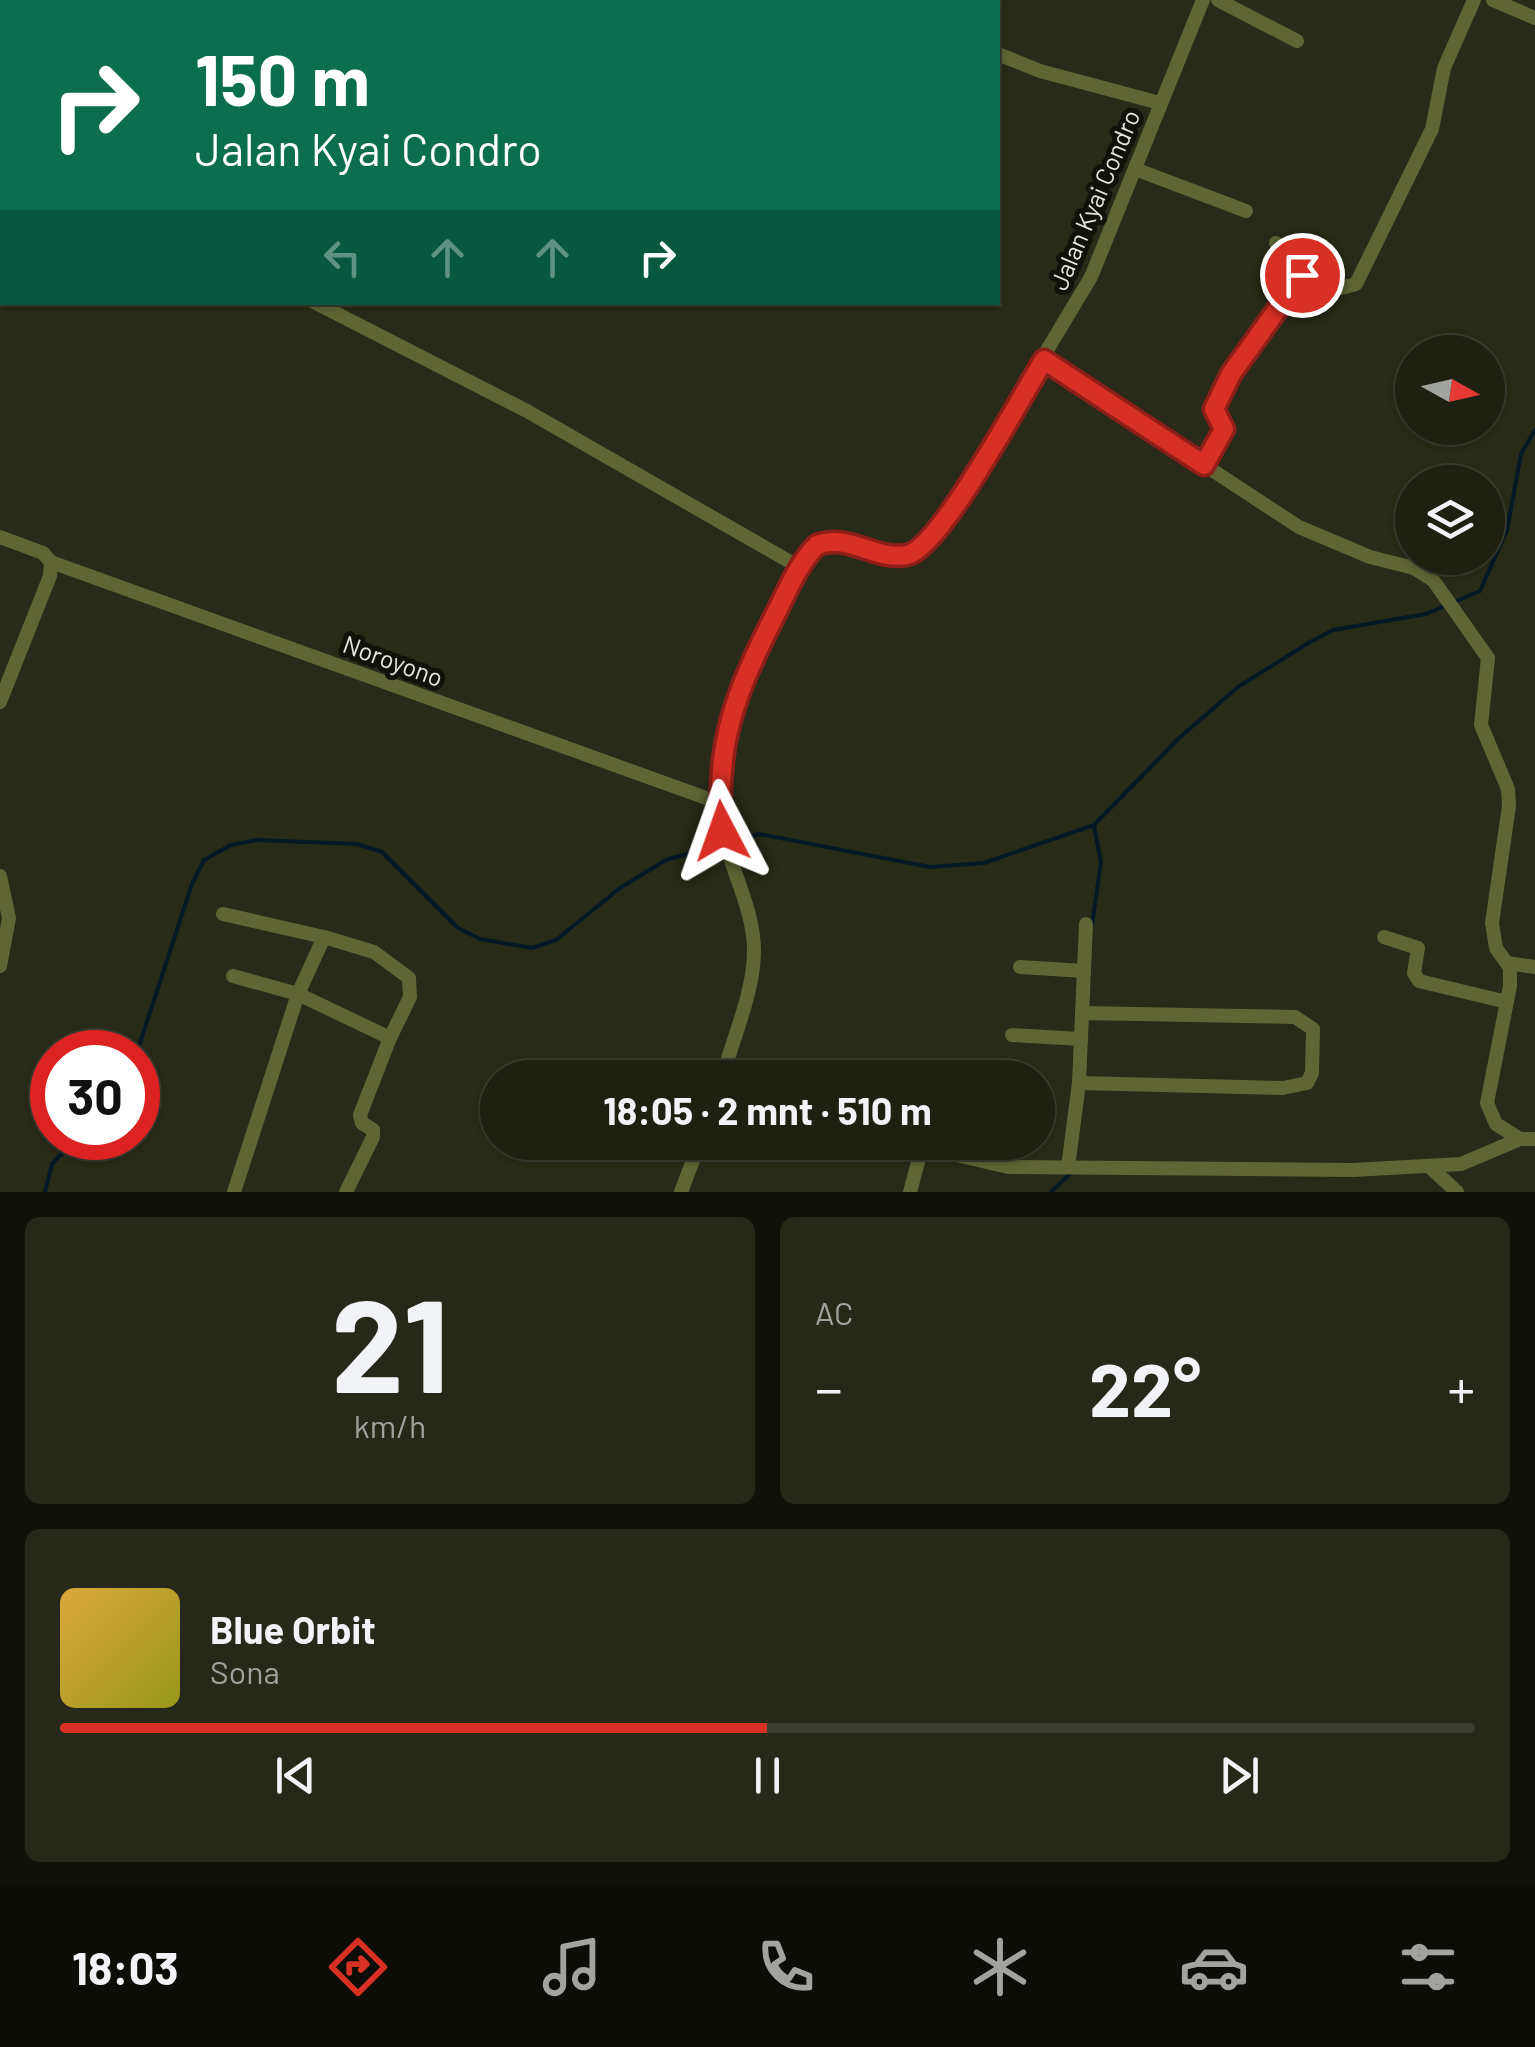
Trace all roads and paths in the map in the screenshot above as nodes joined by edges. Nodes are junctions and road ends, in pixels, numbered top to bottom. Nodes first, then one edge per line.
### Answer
1 (1203, 0) edge
2 (1218, 0) edge
3 (1474, 0) edge
4 (1492, 0) edge
5 (1535, 18) edge
6 (1297, 41) dead end
7 (1000, 55) edge
8 (1160, 103) junction
9 (1135, 169) junction
10 (1246, 211) dead end
11 (1276, 243) dead end
12 (1302, 275) junction
13 (320, 305) edge
14 (1044, 360) junction
15 (1204, 465) junction
16 (0, 537) edge
17 (51, 562) junction
18 (799, 567) junction
19 (0, 702) edge
20 (720, 803) junction
21 (0, 876) edge
22 (223, 914) dead end
23 (1086, 924) dead end
24 (324, 937) junction
25 (1384, 938) dead end
26 (1507, 963) junction
27 (0, 966) edge
28 (1020, 967) dead end
29 (1535, 967) edge
30 (1084, 971) junction
31 (232, 976) dead end
32 (298, 994) junction
33 (1507, 1002) junction
34 (1087, 1014) junction
35 (1012, 1036) dead end
36 (390, 1038) junction
37 (1081, 1039) junction
38 (727, 1060) edge
39 (1085, 1084) junction
40 (1528, 1139) edge
41 (694, 1160) edge
42 (919, 1160) edge
43 (975, 1160) edge
44 (1073, 1167) junction
45 (1431, 1168) junction
46 (685, 1191) edge
47 (234, 1192) edge
48 (346, 1192) edge
49 (910, 1192) edge
50 (1457, 1192) edge

1 - 8 street, Jalan Kyai Condro
2 - 6 street
3 - 12 street
4 - 5 street
7 - 8 street
8 - 9 street, Jalan Kyai Condro
9 - 10 street
9 - 14 street, Jalan Kyai Condro
11 - 12 street
12 - 15 street
13 - 18 street
14 - 15 street
14 - 18 street, Jalan Kyai Condro
15 - 26 street
16 - 17 street, Noroyono
17 - 19 street
17 - 20 street, Noroyono
18 - 20 street
20 - 38 street
21 - 27 street
22 - 24 street
23 - 30 street
24 - 32 street
24 - 36 street
25 - 33 street
26 - 29 street
26 - 33 street
28 - 30 street
30 - 34 street
31 - 32 street
32 - 36 street
32 - 47 street
33 - 40 street
34 - 37 street
34 - 39 street
35 - 37 street
36 - 48 street
37 - 39 street
39 - 44 street
40 - 45 street
41 - 46 street
42 - 49 street
43 - 44 street
44 - 45 street
45 - 50 street

